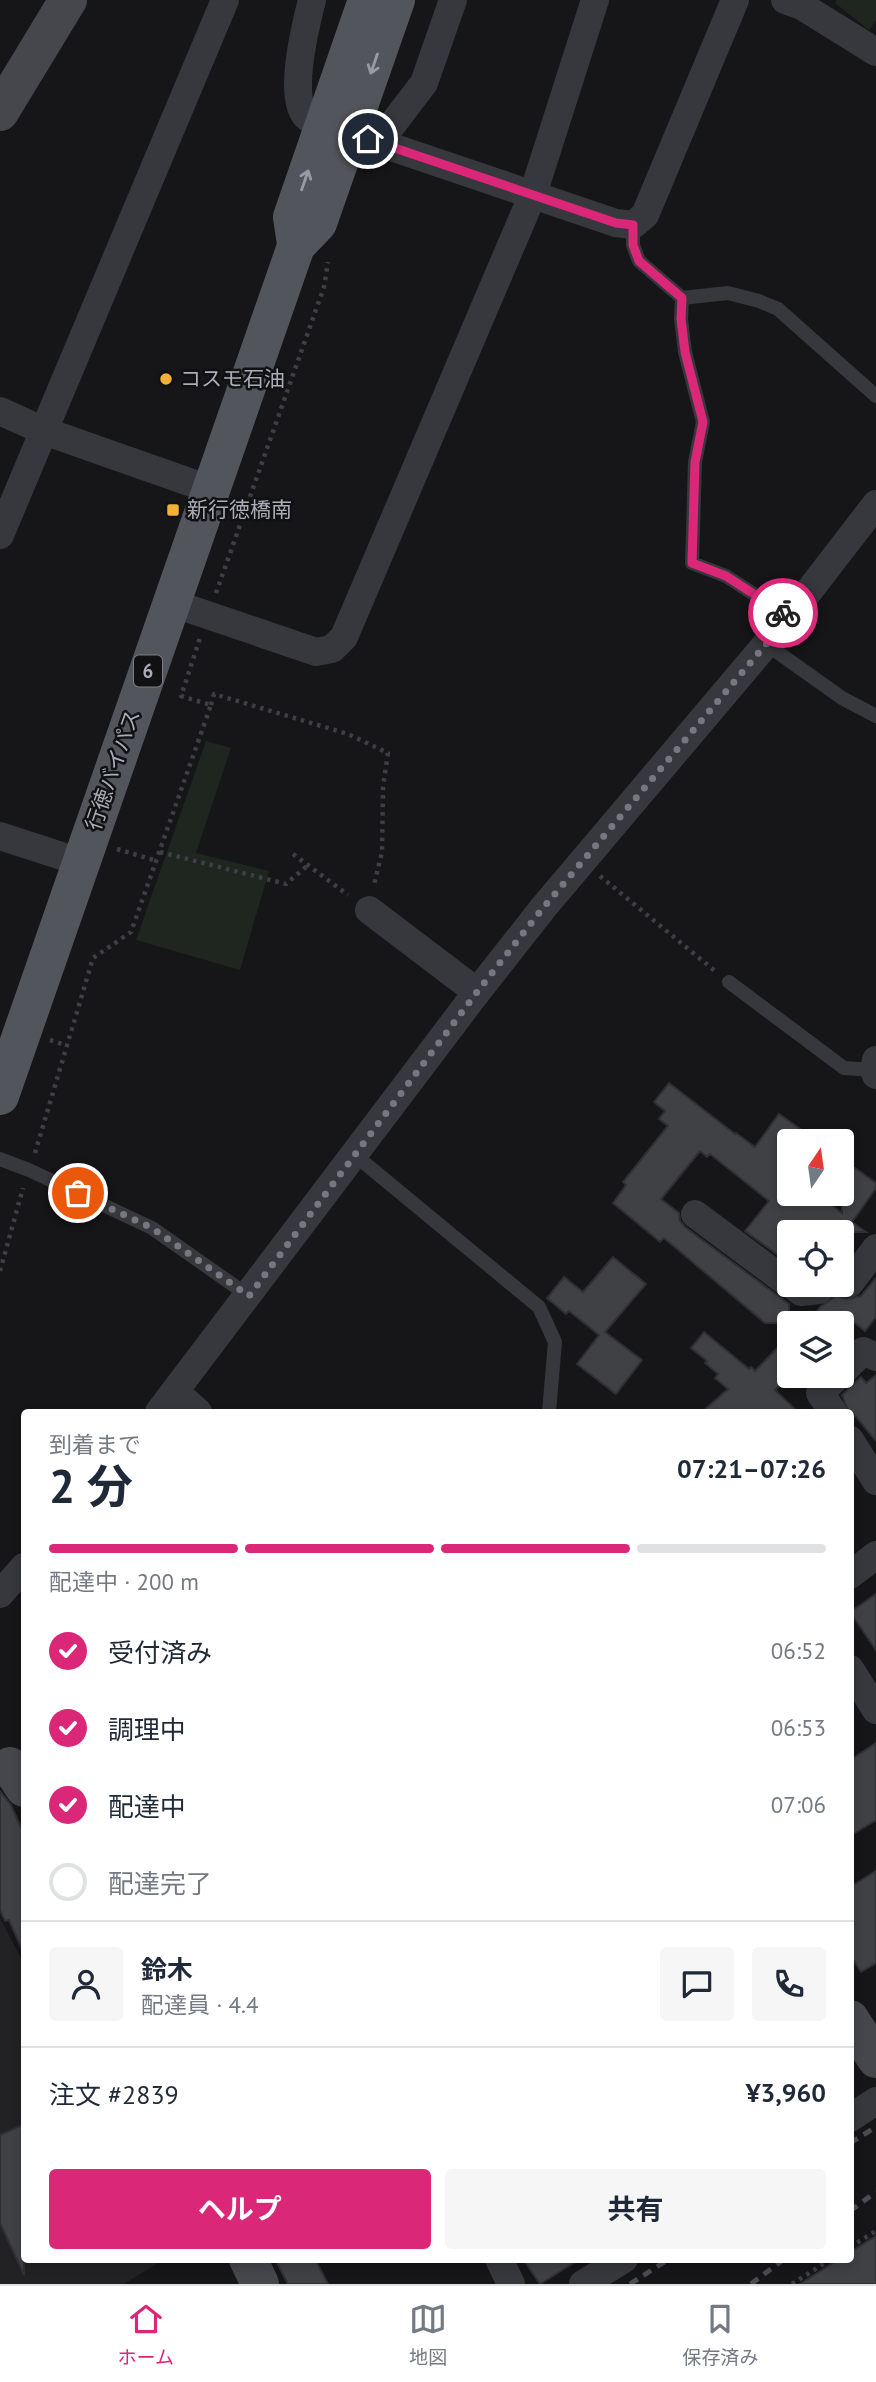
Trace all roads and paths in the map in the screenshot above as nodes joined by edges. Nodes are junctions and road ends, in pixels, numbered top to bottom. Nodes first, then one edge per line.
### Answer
1 (68, 0) edge
2 (225, 0) edge
3 (312, 0) edge
4 (367, 0) edge
5 (396, 0) edge
6 (453, 0) edge
7 (595, 0) edge
8 (735, 0) edge
9 (785, 0) edge
10 (820, 8) edge
11 (876, 52) edge
12 (0, 112) edge
13 (351, 134) junction
14 (533, 194) junction
15 (633, 225) junction
16 (312, 254) junction
17 (682, 298) junction
18 (876, 396) edge
19 (0, 411) edge
20 (44, 431) junction
21 (212, 490) junction
22 (876, 504) edge
23 (0, 535) edge
24 (172, 603) junction
25 (208, 616) junction
26 (789, 617) junction
27 (766, 644) junction
28 (171, 693) dead end
29 (181, 696) junction
30 (211, 705) junction
31 (876, 716) edge
32 (0, 836) edge
33 (116, 849) dead end
34 (160, 852) junction
35 (293, 854) dead end
36 (157, 861) junction
37 (582, 861) junction
38 (80, 862) junction
39 (308, 865) junction
40 (369, 910) junction
41 (729, 982) joint
42 (477, 992) junction
43 (49, 1040) dead end
44 (65, 1045) junction
45 (875, 1068) edge
46 (0, 1096) edge
47 (355, 1156) junction
48 (0, 1159) edge
49 (29, 1170) junction
50 (695, 1214) dead end
51 (876, 1248) edge
52 (0, 1271) edge
53 (777, 1274) edge
54 (854, 1278) edge
55 (249, 1296) junction
56 (876, 1357) edge
57 (854, 1360) edge
58 (826, 1388) edge
59 (168, 1402) edge
60 (189, 1409) edge
61 (549, 1409) edge
62 (831, 1409) edge
63 (854, 1446) edge
64 (876, 1481) edge
65 (876, 1555) edge
66 (21, 1570) edge
67 (854, 1571) edge
68 (0, 1594) edge
69 (854, 1675) edge
70 (876, 1710) edge
71 (854, 2025) edge
72 (876, 2059) edge
73 (876, 2101) edge
74 (854, 2115) edge
75 (876, 2231) edge
76 (854, 2245) edge
77 (501, 2263) edge
78 (617, 2263) edge
79 (825, 2263) edge
80 (511, 2284) edge
81 (583, 2284) edge
82 (792, 2284) edge

1 - 12 street
2 - 20 street
3 - 13 street
4 - 13 main road, 行徳バイパス / 6
5 -> 13 main road, 行徳バイパス / 6
6 - 13 street
7 - 14 street
8 - 15 street
9 - 10 street
10 - 11 street
13 - 14 street
13 - 16 main road, 行徳バイパス / 6
14 - 15 street
14 - 25 street
15 - 17 lane
16 - 21 main road, 行徳バイパス / 6
16 - 25 path
17 - 18 lane
17 - 26 lane
19 - 20 street
20 - 21 street
20 - 23 street
21 - 24 main road, 行徳バイパス / 6
22 - 26 street
24 - 25 street
24 - 38 main road, 行徳バイパス / 6
25 - 29 path
26 - 27 street
27 - 31 lane
27 - 37 street
28 - 29 path
29 - 30 path
30 - 34 path
30 - 40 path
32 - 38 street
33 - 36 path
34 - 36 path
34 - 39 path
35 - 39 path
36 - 44 path
37 - 41 path
37 - 42 street
38 - 46 main road, 行徳バイパス / 6
39 - 40 path
40 - 42 street
41 - 45 lane
42 - 47 street
43 - 44 path
44 - 49 path
47 - 55 street
47 - 61 lane
48 - 49 lane
49 - 52 path
49 - 55 lane
50 - 53 street
51 - 54 street
55 - 59 street
56 - 57 street
58 - 62 street
59 - 60 street
63 - 64 street
65 - 67 street
66 - 68 street
69 - 70 street
71 - 72 street
73 - 74 street
75 - 76 path
77 - 80 street
78 - 81 street
79 - 82 path

